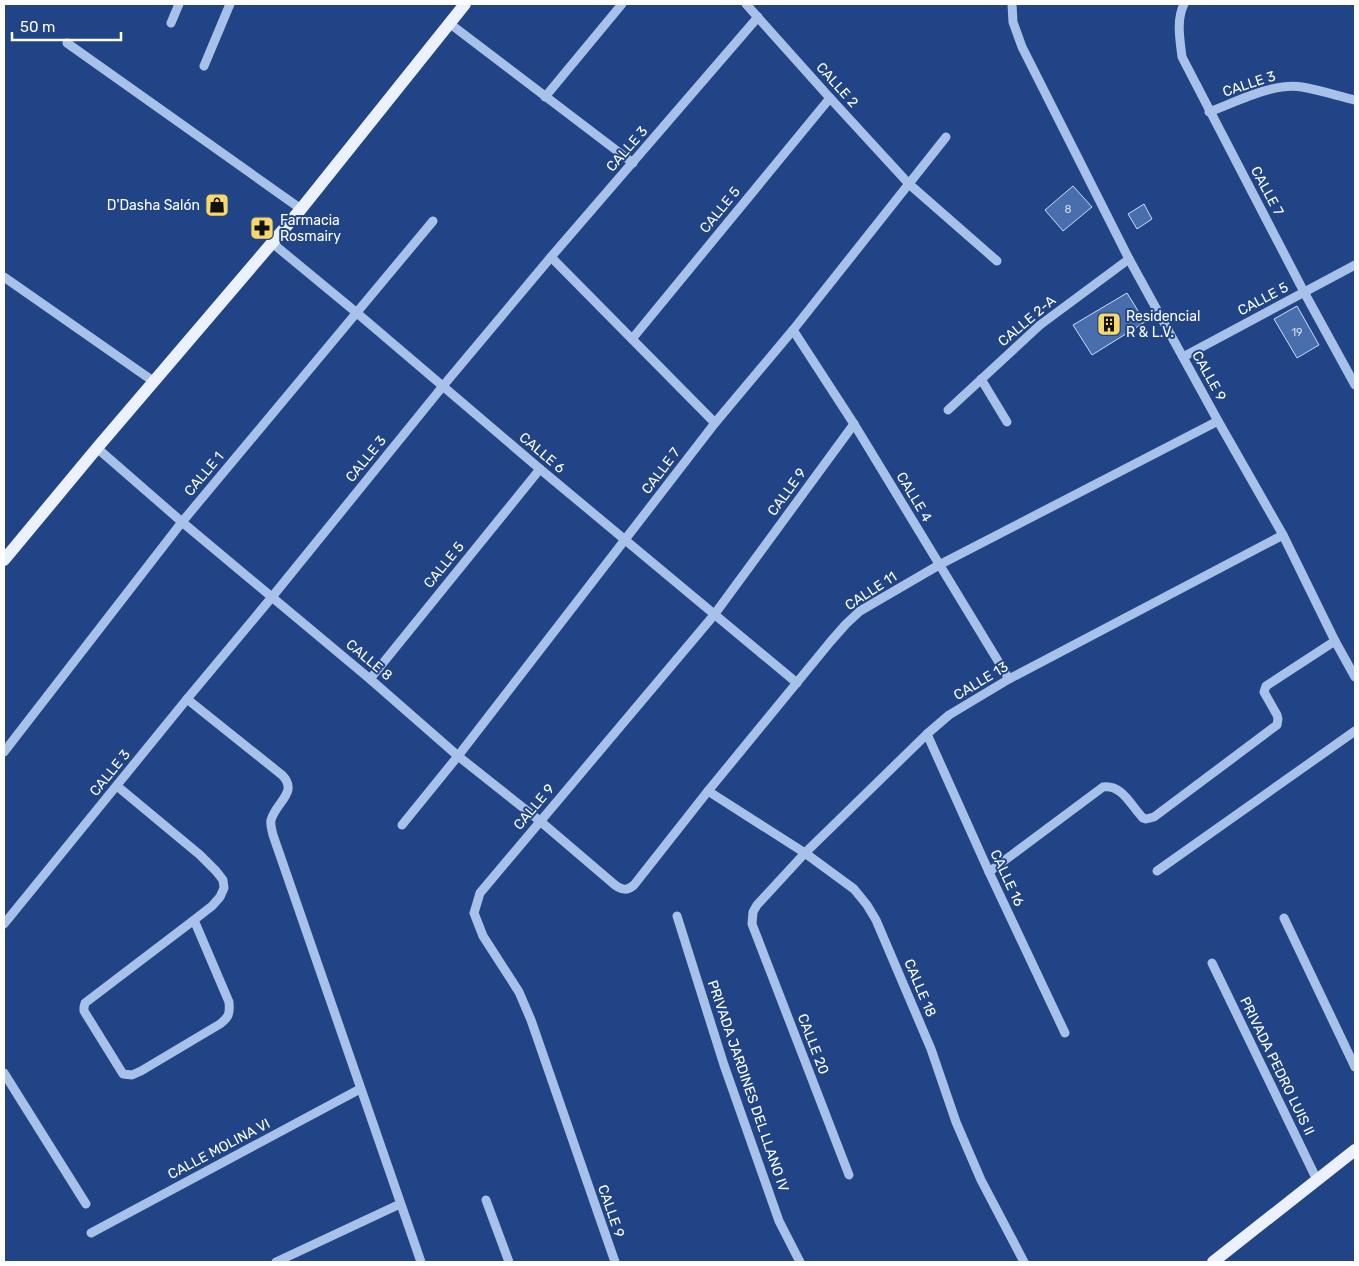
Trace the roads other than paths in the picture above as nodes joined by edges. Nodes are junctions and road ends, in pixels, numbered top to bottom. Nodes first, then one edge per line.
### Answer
1 (179, 4) edge
2 (230, 4) edge
3 (466, 4) edge
4 (622, 4) edge
5 (746, 4) edge
6 (1012, 4) edge
7 (1184, 4) edge
8 (758, 17) junction
9 (171, 23) dead end
10 (449, 23) junction
11 (67, 43) dead end
12 (204, 66) dead end
13 (545, 97) junction
14 (830, 98) junction
15 (1355, 100) edge
16 (1209, 112) junction
17 (946, 137) dead end
18 (633, 163) junction
19 (909, 184) junction
20 (301, 209) junction
21 (433, 222) dead end
22 (271, 242) junction
23 (551, 257) junction
24 (1129, 259) junction
25 (997, 261) dead end
26 (1355, 265) edge
27 (4, 277) edge
28 (1304, 292) junction
29 (357, 313) junction
30 (793, 330) junction
31 (632, 339) junction
32 (1183, 357) junction
33 (981, 379) junction
34 (153, 382) junction
35 (1355, 385) edge
36 (442, 386) junction
37 (948, 410) dead end
38 (1218, 421) junction
39 (1008, 422) dead end
40 (715, 423) junction
41 (854, 424) junction
42 (97, 448) junction
43 (540, 469) junction
44 (182, 522) junction
45 (1283, 535) junction
46 (626, 540) junction
47 (4, 560) edge
48 (939, 565) junction
49 (272, 597) junction
50 (714, 615) junction
51 (1335, 640) junction
52 (1355, 677) edge
53 (370, 679) junction
54 (1010, 679) junction
55 (797, 683) junction
56 (186, 700) junction
57 (1355, 731) edge
58 (927, 734) junction
59 (4, 752) edge
60 (458, 756) junction
61 (117, 786) junction
62 (708, 791) junction
63 (540, 821) junction
64 (402, 825) dead end
65 (806, 853) junction
66 (1157, 871) dead end
67 (989, 872) junction
68 (625, 890) joint
69 (677, 916) dead end
70 (1284, 918) dead end
71 (194, 920) junction
72 (4, 924) edge
73 (752, 924) joint
74 (1212, 963) dead end
75 (1065, 1033) dead end
76 (1355, 1067) edge
77 (4, 1073) edge
78 (360, 1089) junction
79 (1355, 1150) edge
80 (849, 1175) dead end
81 (1317, 1180) junction
82 (486, 1200) dead end
83 (86, 1204) dead end
84 (400, 1204) junction
85 (91, 1232) dead end
86 (276, 1262) edge
87 (421, 1262) edge
88 (509, 1262) edge
89 (615, 1262) edge
90 (800, 1262) edge
91 (1024, 1262) edge
92 (1214, 1262) edge

1 - 9 street
2 - 12 street
3 - 10 main road
4 - 13 street
5 - 8 street, CALLE 2
6 - 24 street, CALLE 9
7 - 16 street, CALLE 7
8 - 14 street, CALLE 2
8 - 18 street, CALLE 3
10 - 13 street
10 - 20 main road
11 - 20 street
13 - 18 street
14 - 19 street, CALLE 2
14 - 31 street, CALLE 5
15 - 16 street, CALLE 3
16 - 28 street, CALLE 7
17 - 19 street, CALLE 7
18 - 23 street, CALLE 3
19 - 25 street, CALLE 2
19 - 30 street, CALLE 7
20 - 22 main road
21 - 29 street, CALLE 1
22 - 29 street, CALLE 6
22 - 34 main road
23 - 31 street
23 - 36 street, CALLE 3
24 - 32 street, CALLE 9
24 - 33 street, CALLE 2-A
26 - 28 street, CALLE 5
27 - 34 street
28 - 32 street, CALLE 5
28 - 35 street, CALLE 7
29 - 36 street, CALLE 6
29 - 44 street, CALLE 1
30 - 40 street, CALLE 7
30 - 41 street, CALLE 4
31 - 40 street
32 - 38 street, CALLE 9
33 - 37 street, CALLE 2-A
33 - 39 street
34 - 42 main road
36 - 43 street, CALLE 6
36 - 49 street, CALLE 3
38 - 45 street, CALLE 9
38 - 48 street, CALLE 11
40 - 46 street, CALLE 7
41 - 48 street, CALLE 4
41 - 50 street, CALLE 9
42 - 44 street, CALLE 8
42 - 47 main road
43 - 46 street, CALLE 6
43 - 53 street, CALLE 5
44 - 49 street, CALLE 8
44 - 59 street, CALLE 1
45 - 51 street, CALLE 9
45 - 54 street, CALLE 13
46 - 50 street, CALLE 6
46 - 60 street, CALLE 7
48 - 54 street, CALLE 4
48 - 55 street, CALLE 11
49 - 53 street, CALLE 8
49 - 56 street, CALLE 3
50 - 55 street, CALLE 6
50 - 63 street, CALLE 9
51 - 52 street, CALLE 9
51 - 67 street
53 - 60 street, CALLE 8
54 - 58 street, CALLE 13
55 - 62 street, CALLE 11
56 - 61 street, CALLE 3
56 - 78 street
57 - 66 street
58 - 65 street, CALLE 13
58 - 67 street, CALLE 16
60 - 63 street, CALLE 8
60 - 64 street, CALLE 7
61 - 71 street
61 - 72 street, CALLE 3
62 - 65 street, CALLE 18
62 - 68 street, CALLE 11
63 - 68 street, CALLE 8
63 - 89 street, CALLE 9
65 - 73 street, CALLE 13
65 - 91 street, CALLE 18
67 - 75 street, CALLE 16
69 - 90 street, PRIVADA JARDINES DEL LLANO IV
70 - 76 street
71 - 71 street
73 - 80 street, CALLE 20
74 - 81 street, PRIVADA PEDRO LUIS II
77 - 83 street
78 - 84 street
78 - 85 street, CALLE MOLINA VI
79 - 81 main road
81 - 92 main road
82 - 88 street
84 - 86 street
84 - 87 street

